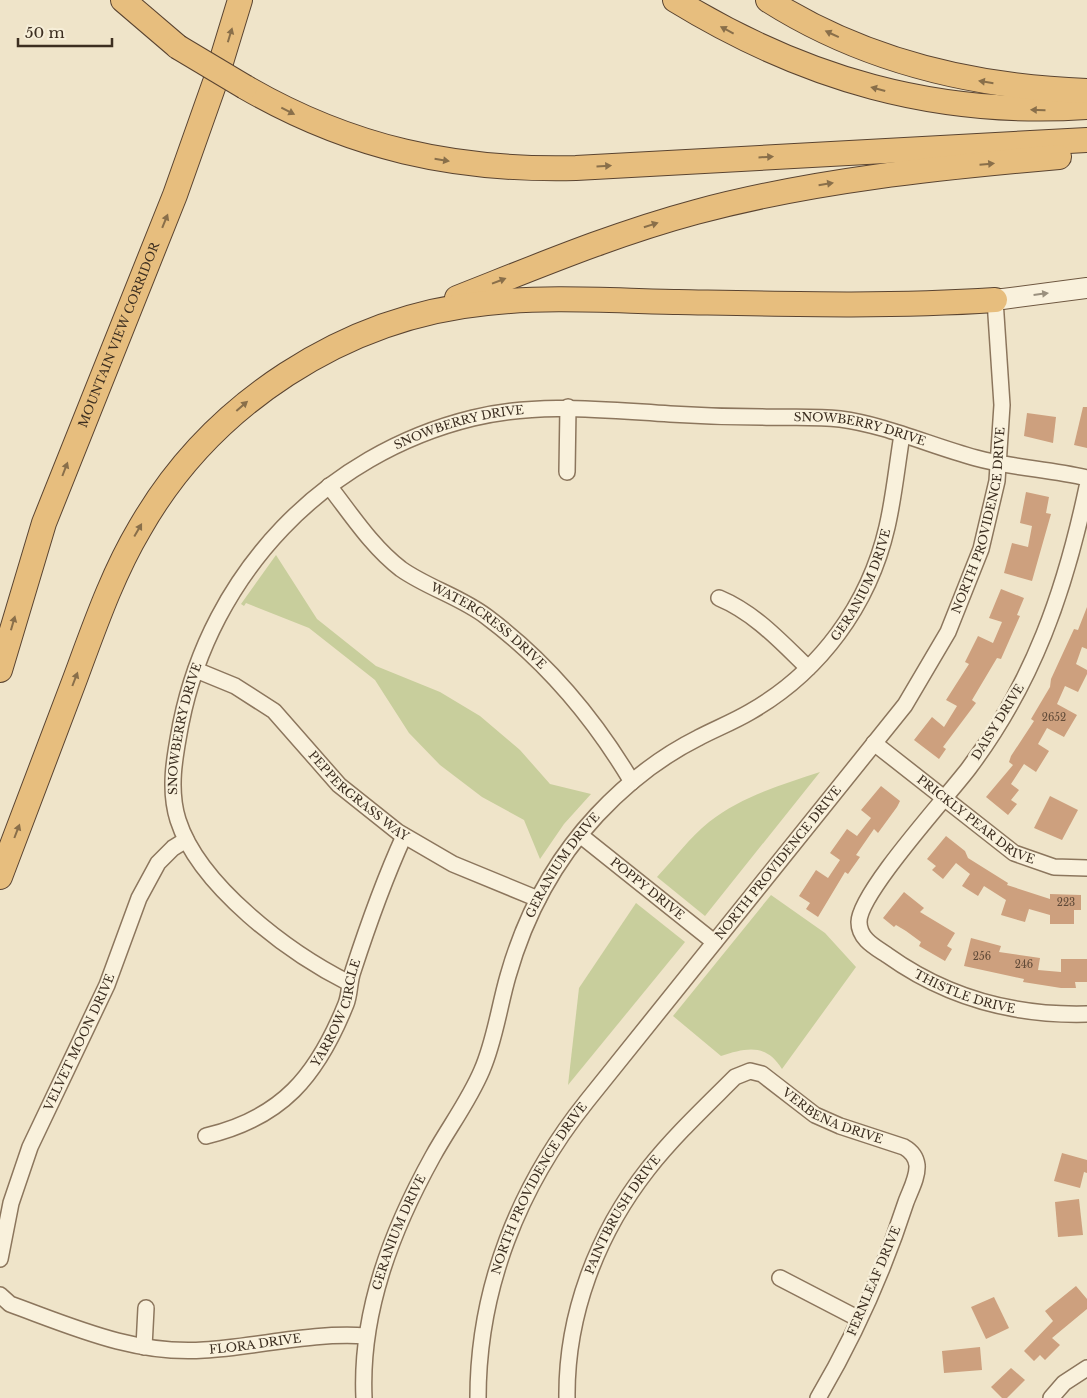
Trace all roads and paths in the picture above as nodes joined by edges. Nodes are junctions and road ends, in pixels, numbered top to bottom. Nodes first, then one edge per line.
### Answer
1 (123, 0) edge
2 (240, 0) edge
3 (675, 0) edge
4 (768, 0) edge
5 (1087, 91) edge
6 (1087, 107) edge
7 (1087, 140) edge
8 (1087, 155) edge
9 (1087, 288) edge
10 (995, 300) junction
11 (388, 324) junction
12 (568, 407) junction
13 (902, 435) junction
14 (999, 464) junction
15 (567, 472) dead end
16 (1087, 478) edge
17 (329, 486) junction
18 (1087, 487) edge
19 (720, 598) dead end
20 (808, 668) junction
21 (0, 670) edge
22 (196, 670) junction
23 (874, 743) junction
24 (632, 782) junction
25 (944, 799) junction
26 (580, 835) junction
27 (404, 836) junction
28 (186, 840) junction
29 (1087, 868) edge
30 (0, 877) edge
31 (538, 899) junction
32 (860, 929) joint
33 (714, 942) junction
34 (349, 983) junction
35 (1087, 1014) edge
36 (750, 1071) joint
37 (206, 1136) dead end
38 (915, 1159) joint
39 (0, 1259) edge
40 (780, 1278) dead end
41 (0, 1295) edge
42 (146, 1308) dead end
43 (859, 1319) junction
44 (366, 1336) junction
45 (144, 1347) junction
46 (1087, 1368) edge
47 (364, 1398) edge
48 (478, 1398) edge
49 (567, 1398) edge
50 (818, 1398) edge
51 (1051, 1398) edge

1 -> 7 highway, bridge
21 -> 2 highway, MOUNTAIN VIEW CORRIDOR
6 -> 3 highway
5 -> 4 highway
11 -> 8 highway
10 -> 9 main road
10 - 11 highway
10 - 14 street, NORTH PROVIDENCE DRIVE
30 -> 11 highway
12 - 13 street, SNOWBERRY DRIVE
12 - 15 street
12 - 17 street, SNOWBERRY DRIVE
13 - 14 street, SNOWBERRY DRIVE
13 - 20 street, GERANIUM DRIVE
14 - 16 street, SNOWBERRY DRIVE
14 - 23 street, NORTH PROVIDENCE DRIVE
17 - 22 street, SNOWBERRY DRIVE
17 - 24 street, WATERCRESS DRIVE
18 - 25 street, DAISY DRIVE
19 - 20 street
20 - 24 street, GERANIUM DRIVE
22 - 27 street, PEPPERGRASS WAY
22 - 28 street, SNOWBERRY DRIVE
23 - 25 street, PRICKLY PEAR DRIVE
23 - 33 street, NORTH PROVIDENCE DRIVE
24 - 26 street, GERANIUM DRIVE
25 - 29 street, PRICKLY PEAR DRIVE
25 - 32 street, DAISY DRIVE
26 - 31 street, GERANIUM DRIVE
26 - 33 street, POPPY DRIVE
27 - 31 street, PEPPERGRASS WAY
27 - 34 street, YARROW CIRCLE
28 - 34 street, SNOWBERRY DRIVE
28 - 39 street, VELVET MOON DRIVE
31 - 44 street, GERANIUM DRIVE
32 - 35 street, THISTLE DRIVE
33 - 48 street, NORTH PROVIDENCE DRIVE
34 - 37 street, YARROW CIRCLE
36 - 38 street, VERBENA DRIVE
36 - 49 street, PAINTBRUSH DRIVE
38 - 43 street, FERNLEAF DRIVE
40 - 43 street
41 - 45 street, FLORA DRIVE
42 - 45 street
43 - 50 street, FERNLEAF DRIVE
44 - 45 street, FLORA DRIVE
44 - 47 street, GERANIUM DRIVE
46 - 51 street

